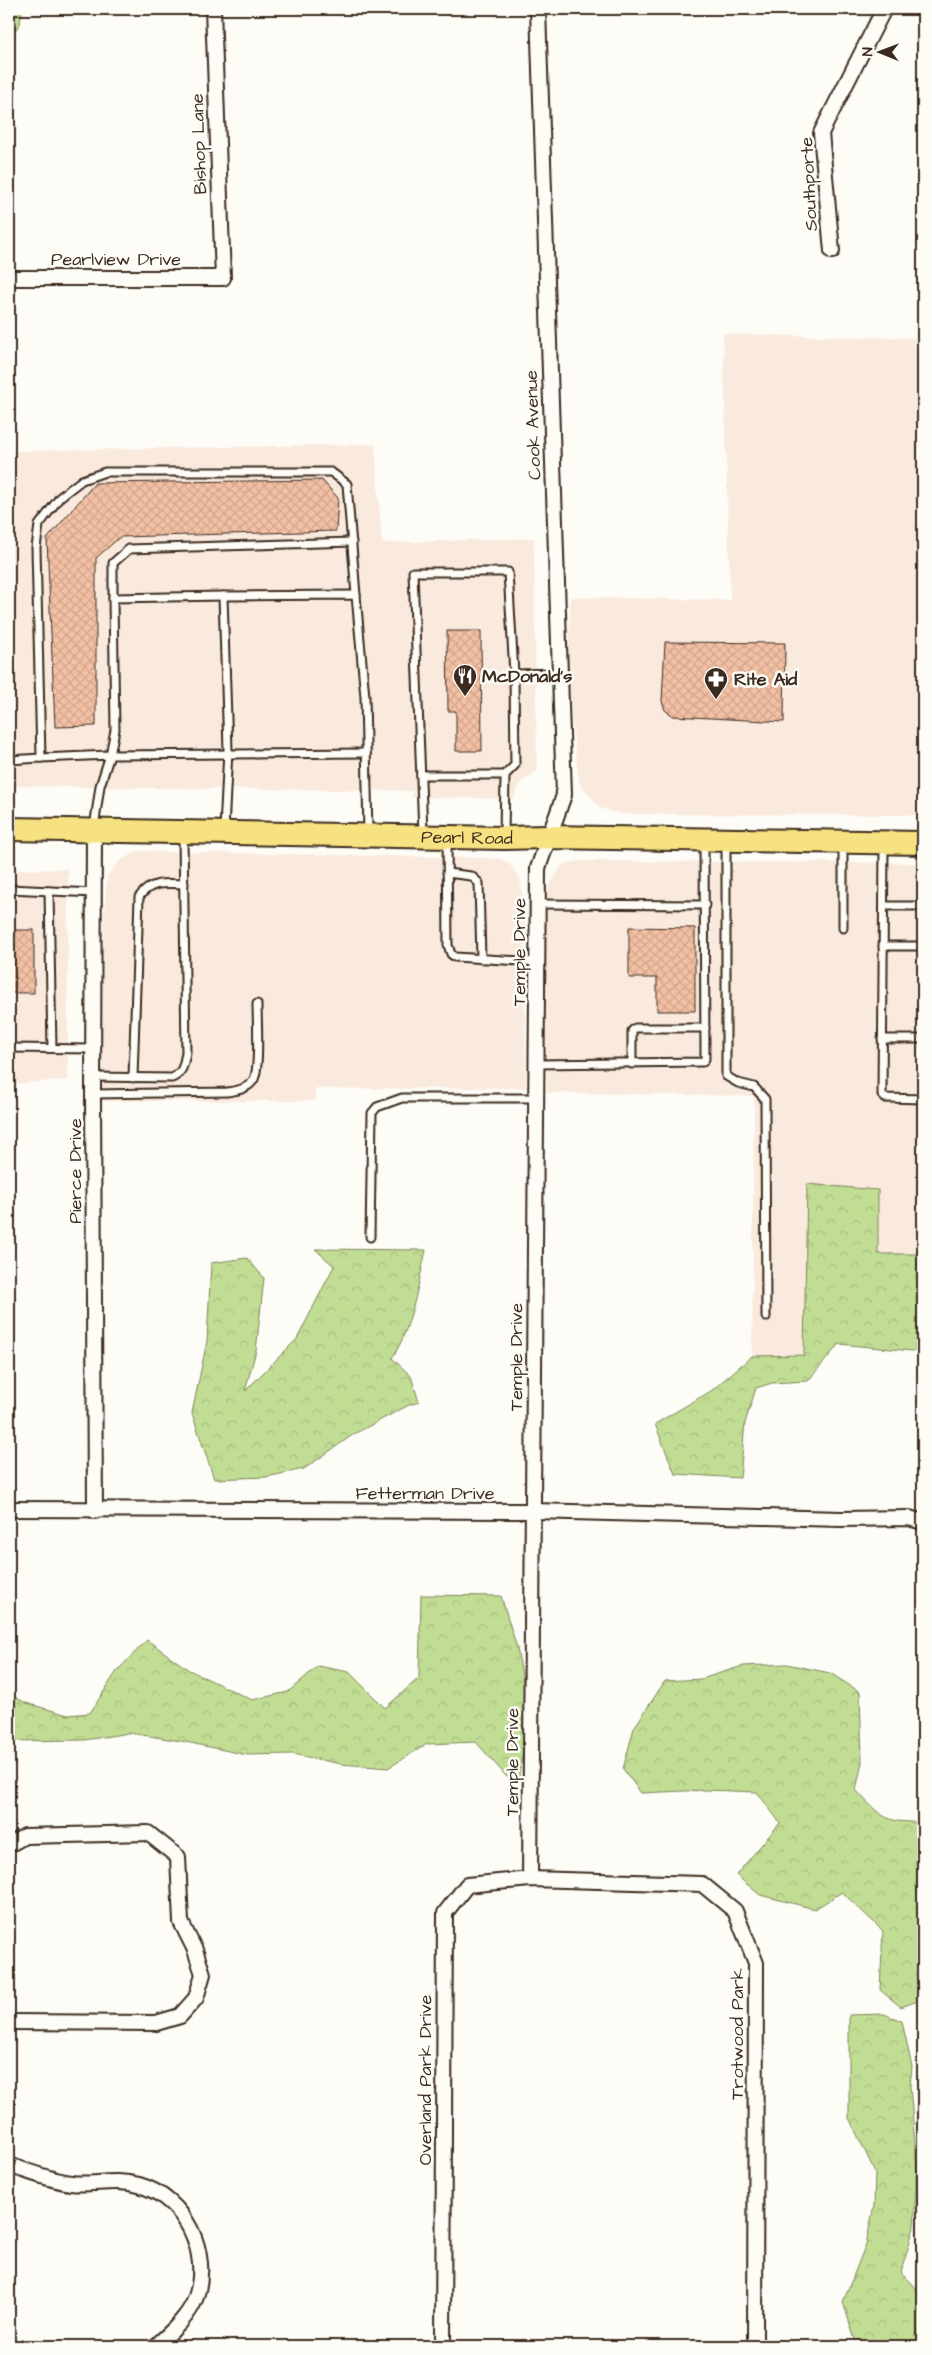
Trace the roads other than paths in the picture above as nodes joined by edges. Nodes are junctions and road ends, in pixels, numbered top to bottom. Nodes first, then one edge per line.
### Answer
1 (213, 9) edge
2 (538, 9) edge
3 (884, 9) edge
4 (832, 251) dead end
5 (9, 278) edge
6 (223, 278) joint
7 (352, 542) junction
8 (356, 595) junction
9 (223, 596) junction
10 (113, 598) junction
11 (560, 673) junction
12 (514, 674) junction
13 (366, 753) junction
14 (110, 755) junction
15 (228, 756) junction
16 (41, 758) junction
17 (9, 760) edge
18 (421, 775) junction
19 (505, 775) junction
20 (9, 829) edge
21 (94, 831) junction
22 (183, 832) junction
23 (224, 833) junction
24 (368, 836) junction
25 (423, 837) junction
26 (547, 837) junction
27 (446, 838) junction
28 (504, 838) junction
29 (715, 841) junction
30 (843, 842) junction
31 (884, 843) junction
32 (923, 843) edge
33 (447, 872) junction
34 (184, 884) junction
35 (9, 889) edge
36 (49, 891) junction
37 (94, 893) junction
38 (538, 904) junction
39 (704, 905) junction
40 (884, 906) junction
41 (923, 906) edge
42 (843, 928) dead end
43 (883, 946) junction
44 (923, 946) edge
45 (480, 959) junction
46 (537, 962) junction
47 (257, 1004) dead end
48 (705, 1028) junction
49 (882, 1039) junction
50 (923, 1039) edge
51 (9, 1048) edge
52 (52, 1048) junction
53 (93, 1049) junction
54 (537, 1064) junction
55 (632, 1064) junction
56 (93, 1077) junction
57 (133, 1078) junction
58 (93, 1094) junction
59 (536, 1098) junction
60 (923, 1099) edge
61 (370, 1237) dead end
62 (766, 1317) dead end
63 (9, 1509) edge
64 (95, 1511) junction
65 (533, 1512) junction
66 (923, 1522) edge
67 (9, 1845) edge
68 (530, 1878) junction
69 (9, 2022) edge
70 (9, 2165) edge
71 (156, 2346) edge
72 (443, 2346) edge
73 (755, 2346) edge

1 - 6 street, Bishop Lane
2 - 11 street, Cook Avenue
3 - 4 street, Southporte
5 - 6 street, Pearlview Drive
7 - 8 lane
7 - 10 lane
7 - 16 lane
8 - 9 lane
8 - 13 lane
9 - 10 lane
9 - 15 lane
10 - 14 lane
11 - 12 lane
11 - 26 street, Cook Avenue
12 - 18 lane
12 - 19 lane
13 - 15 lane
13 - 24 lane
14 - 15 lane
14 - 16 lane
14 - 21 lane
15 - 23 lane
16 - 17 lane
18 - 19 lane
18 - 25 lane
19 - 28 lane
20 - 21 main road, Pearl Road
21 - 22 main road, Pearl Road
21 - 37 street, Pierce Drive
22 - 23 main road, Pearl Road
22 - 34 lane
23 - 24 main road, Pearl Road
24 - 25 main road, Pearl Road
25 - 27 main road, Pearl Road
26 - 28 main road, Pearl Road
26 - 29 main road, Pearl Road
26 - 38 street, Temple Drive
27 - 28 main road, Pearl Road
27 - 33 lane
29 - 30 main road, Pearl Road
29 - 39 lane
29 - 62 lane
30 - 31 main road, Pearl Road
30 - 42 lane
31 - 32 main road, Pearl Road
31 - 40 lane
33 - 45 lane
33 - 45 lane
34 - 57 lane
34 - 57 lane
35 - 36 lane
36 - 37 lane
36 - 52 lane
37 - 53 street, Pierce Drive
38 - 39 lane
38 - 46 street, Temple Drive
39 - 48 lane
40 - 41 lane
40 - 43 lane
43 - 44 lane
43 - 49 lane
45 - 46 lane
46 - 54 street, Temple Drive
47 - 58 lane
48 - 55 lane
48 - 55 lane
49 - 50 lane
49 - 60 lane
51 - 52 lane
52 - 53 lane
53 - 56 street, Pierce Drive
54 - 55 lane
54 - 59 street, Temple Drive
56 - 57 lane
56 - 58 street, Pierce Drive
58 - 64 street, Pierce Drive
59 - 61 lane
59 - 65 street, Temple Drive
63 - 64 street, Fetterman Drive
64 - 65 street, Fetterman Drive
65 - 66 street, Fetterman Drive
65 - 68 street, Temple Drive
67 - 69 street
68 - 72 street, Overland Park Drive
68 - 73 street, Trotwood Park
70 - 71 street

